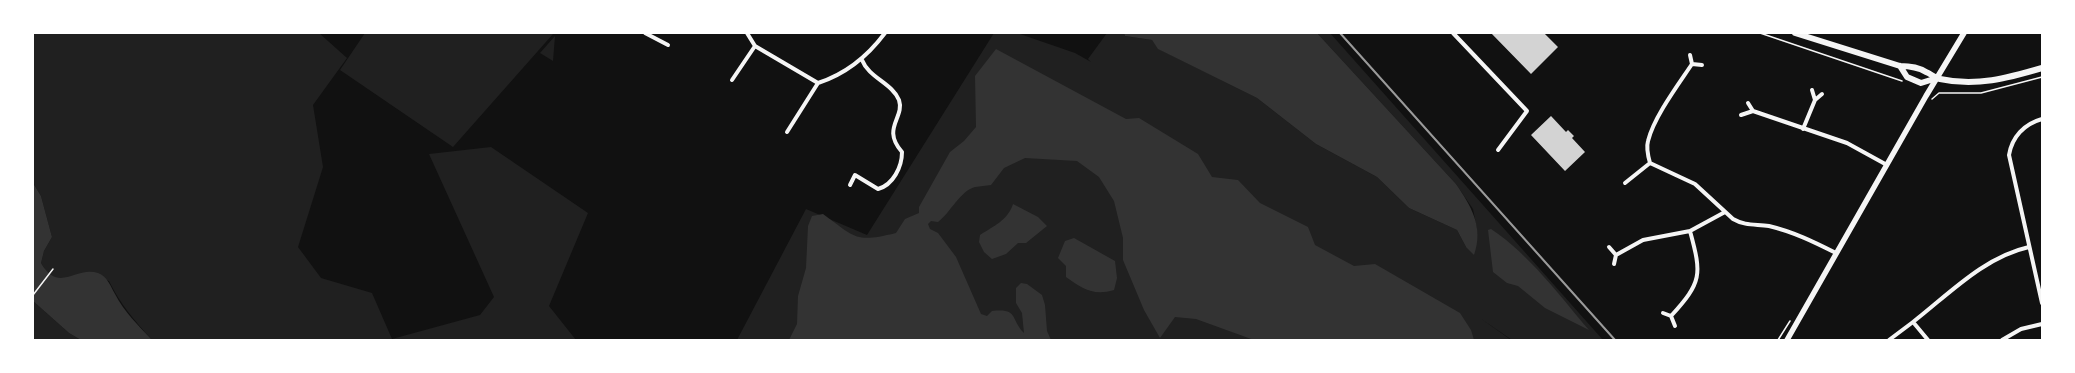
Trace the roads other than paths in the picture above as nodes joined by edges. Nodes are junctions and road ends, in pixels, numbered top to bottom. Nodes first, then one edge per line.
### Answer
1 (645, 33) edge
2 (748, 33) edge
3 (885, 33) edge
4 (1453, 33) edge
5 (1795, 33) edge
6 (1964, 33) edge
7 (668, 45) dead end
8 (755, 46) junction
9 (1690, 55) dead end
10 (862, 60) junction
11 (1692, 64) junction
12 (1702, 65) dead end
13 (1900, 66) junction
14 (2042, 68) edge
15 (1937, 78) junction
16 (732, 80) dead end
17 (818, 83) junction
18 (1812, 90) dead end
19 (1822, 94) dead end
20 (1815, 100) junction
21 (1748, 103) dead end
22 (1753, 111) junction
23 (1741, 115) dead end
24 (2042, 119) edge
25 (1803, 129) junction
26 (787, 132) dead end
27 (1498, 150) dead end
28 (1650, 162) junction
29 (1887, 165) junction
30 (1625, 183) dead end
31 (850, 185) dead end
32 (1725, 212) junction
33 (1690, 231) junction
34 (1609, 247) dead end
35 (2029, 247) junction
36 (1836, 253) junction
37 (1616, 255) junction
38 (1614, 264) dead end
39 (2042, 303) edge
40 (1663, 313) dead end
41 (1671, 316) junction
42 (1913, 322) junction
43 (2042, 324) edge
44 (1675, 326) dead end
45 (1787, 340) edge
46 (1889, 340) edge
47 (1928, 340) edge
48 (2002, 340) edge

1 - 7 street
2 - 8 street
3 - 10 street
4 - 27 street
5 - 13 main road
6 - 15 main road
8 - 16 street
8 - 17 street
9 - 11 street
10 - 17 street
10 - 31 street
11 - 12 street
11 - 28 street
13 - 15 main road
13 - 15 main road
14 - 15 main road
15 - 29 main road
17 - 26 street
18 - 20 street
19 - 20 street
20 - 25 street
21 - 22 street
22 - 23 street
22 - 25 street
24 - 35 street
25 - 29 street
28 - 30 street
28 - 32 street
29 - 36 main road
32 - 33 street
32 - 36 street
33 - 37 street
33 - 41 street
34 - 37 street
35 - 39 street
35 - 42 street
36 - 45 main road
37 - 38 street
40 - 41 street
41 - 44 street
42 - 46 street
42 - 47 street
43 - 48 street

